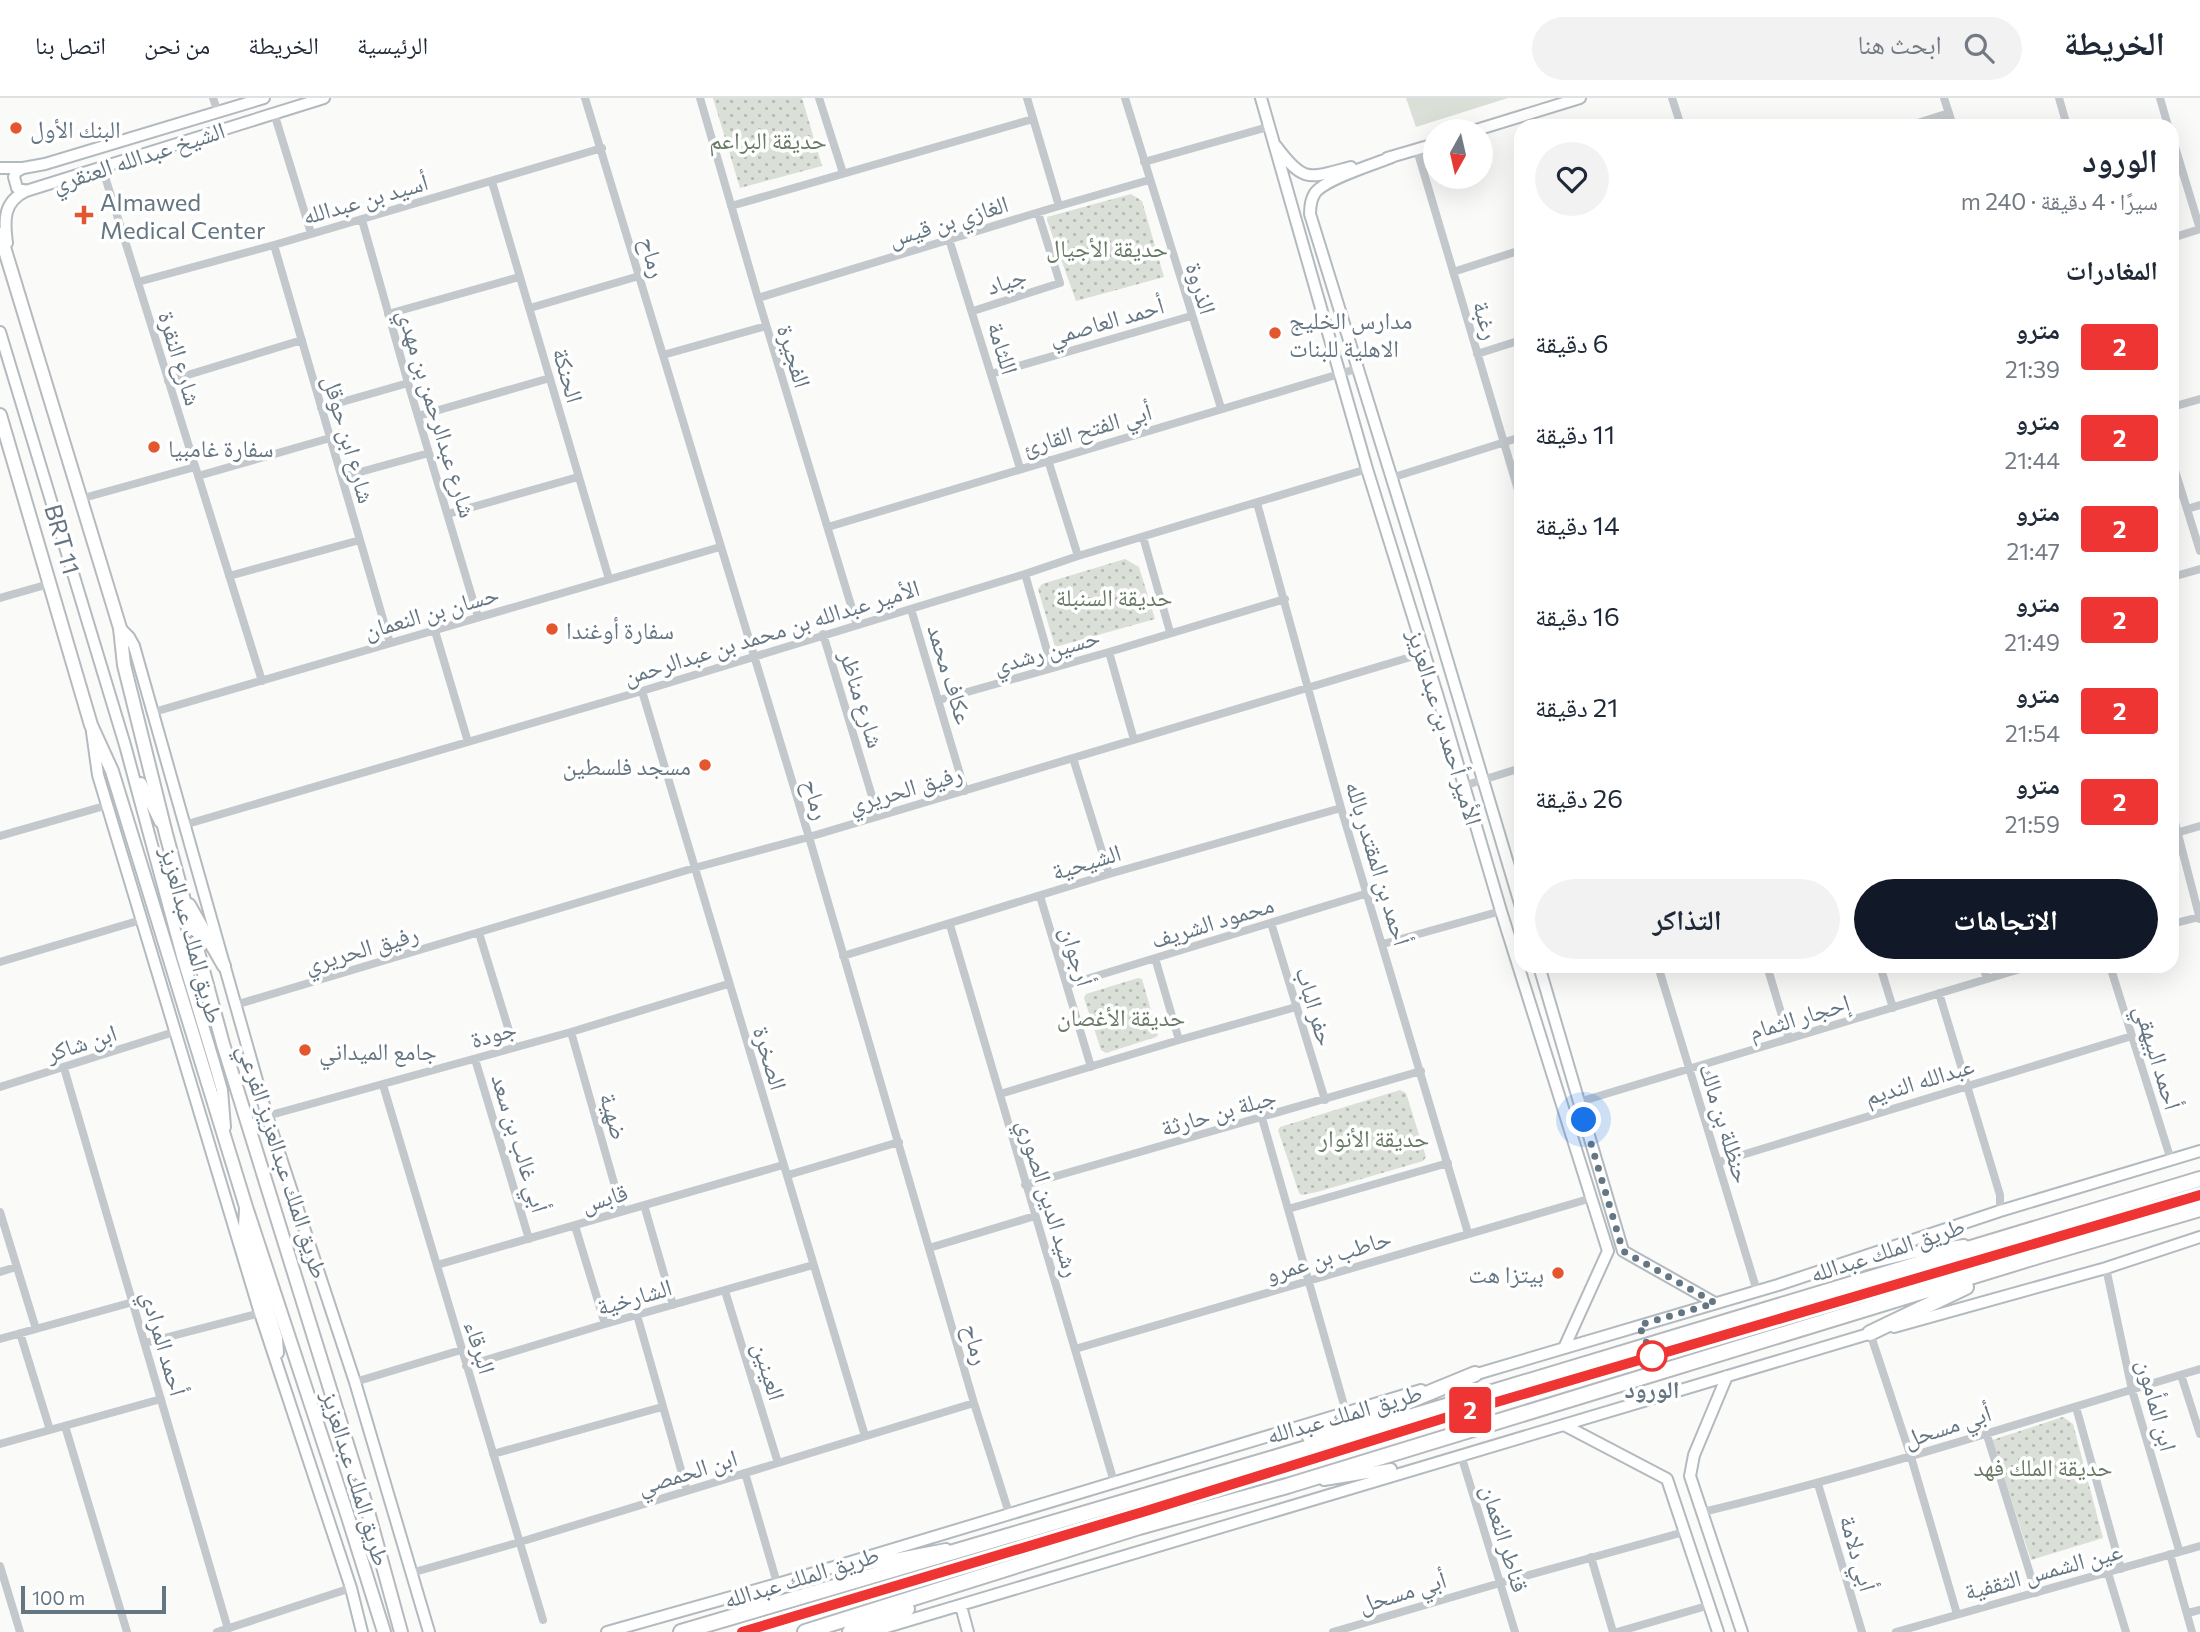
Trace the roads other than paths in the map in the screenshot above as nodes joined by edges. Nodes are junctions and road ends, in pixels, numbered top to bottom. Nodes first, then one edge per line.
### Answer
1 (214, 98) edge
2 (264, 98) edge
3 (324, 98) edge
4 (585, 98) edge
5 (700, 98) edge
6 (819, 98) edge
7 (1027, 98) edge
8 (1125, 98) edge
9 (1261, 98) edge
10 (1580, 98) edge
11 (1672, 98) edge
12 (1944, 98) edge
13 (2059, 98) edge
14 (2160, 98) edge
15 (218, 112) junction
16 (274, 113) junction
17 (1949, 113) junction
18 (1033, 119) junction
19 (1679, 119) edge
20 (1930, 119) edge
21 (1951, 119) edge
22 (2065, 119) edge
23 (2166, 119) edge
24 (1493, 125) edge
25 (1268, 127) junction
26 (1273, 143) junction
27 (602, 148) junction
28 (1423, 148) edge
29 (1416, 150) junction
30 (1392, 157) junction
31 (2179, 160) edge
32 (1144, 162) junction
33 (102, 167) junction
34 (0, 168) edge
35 (23, 168) junction
36 (843, 173) junction
37 (1149, 180) junction
38 (492, 182) junction
39 (26, 191) junction
40 (731, 206) junction
41 (1059, 206) junction
42 (1038, 212) junction
43 (362, 220) junction
44 (2200, 229) edge
45 (311, 233) junction
46 (0, 234) edge
47 (2179, 236) edge
48 (949, 239) junction
49 (274, 245) junction
50 (1514, 252) edge
51 (9, 260) junction
52 (1453, 272) junction
53 (639, 276) junction
54 (519, 277) junction
55 (138, 282) junction
56 (758, 298) junction
57 (530, 308) junction
58 (973, 311) junction
59 (388, 314) junction
60 (1191, 316) junction
61 (766, 326) junction
62 (0, 332) edge
63 (302, 340) junction
64 (1514, 342) edge
65 (1477, 354) junction
66 (663, 355) junction
67 (1356, 369) junction
68 (1340, 373) junction
69 (991, 374) junction
70 (550, 378) junction
71 (169, 381) junction
72 (408, 383) junction
73 (2200, 399) edge
74 (2179, 405) edge
75 (321, 408) junction
76 (1220, 408) junction
77 (0, 415) edge
78 (418, 416) junction
79 (330, 438) junction
80 (1514, 439) edge
81 (1504, 443) junction
82 (429, 453) junction
83 (1048, 460) junction
84 (1020, 468) junction
85 (1367, 469) junction
86 (197, 472) junction
87 (342, 477) junction
88 (579, 477) junction
89 (1514, 477) edge
90 (1391, 478) junction
91 (2179, 483) edge
92 (80, 499) junction
93 (1257, 503) junction
94 (2200, 505) edge
95 (2187, 509) junction
96 (448, 514) junction
97 (828, 527) junction
98 (1143, 537) junction
99 (360, 540) junction
100 (720, 547) junction
101 (2200, 551) edge
102 (1078, 556) junction
103 (2200, 569) edge
104 (1025, 574) junction
105 (2179, 575) edge
106 (229, 576) junction
107 (609, 579) junction
108 (49, 583) junction
109 (0, 598) edge
110 (1284, 599) junction
111 (911, 608) junction
112 (478, 617) junction
113 (856, 625) junction
114 (120, 628) junction
115 (435, 631) junction
116 (1170, 632) junction
117 (823, 635) junction
118 (390, 643) junction
119 (1109, 652) junction
120 (1424, 653) junction
121 (754, 657) junction
122 (1052, 668) junction
123 (262, 681) junction
124 (1307, 687) junction
125 (642, 691) junction
126 (1455, 691) junction
127 (1438, 697) junction
128 (939, 700) junction
129 (154, 712) junction
130 (91, 725) junction
131 (1134, 740) junction
132 (468, 742) junction
133 (125, 745) junction
134 (1073, 758) junction
135 (1514, 770) edge
136 (1482, 780) junction
137 (1463, 786) junction
138 (965, 791) junction
139 (108, 805) junction
140 (1341, 808) junction
141 (877, 816) junction
142 (184, 825) junction
143 (2200, 826) edge
144 (2179, 832) edge
145 (166, 834) junction
146 (0, 836) edge
147 (809, 837) junction
148 (2179, 844) edge
149 (1514, 867) edge
150 (695, 869) junction
151 (1109, 874) junction
152 (181, 893) junction
153 (1368, 893) junction
154 (1040, 896) junction
155 (1501, 911) junction
156 (2200, 918) edge
157 (141, 920) junction
158 (1271, 923) junction
159 (2179, 923) edge
160 (950, 925) junction
161 (479, 933) junction
162 (1383, 944) junction
163 (1514, 952) edge
164 (844, 956) junction
165 (1155, 958) junction
166 (0, 962) edge
167 (224, 966) junction
168 (1521, 973) edge
169 (1541, 973) edge
170 (1660, 973) edge
171 (1769, 973) edge
172 (1882, 973) edge
173 (1985, 973) edge
174 (2007, 973) edge
175 (2112, 973) edge
176 (1987, 979) junction
177 (728, 984) junction
178 (1066, 985) junction
179 (1939, 993) junction
180 (235, 1004) junction
181 (1296, 1007) junction
182 (1893, 1007) junction
183 (174, 1032) junction
184 (571, 1032) junction
185 (2132, 1036) junction
186 (1789, 1039) junction
187 (1179, 1040) junction
188 (514, 1047) junction
189 (475, 1059) junction
190 (1091, 1067) junction
191 (64, 1068) junction
192 (1690, 1069) junction
193 (1421, 1071) junction
194 (383, 1085) junction
195 (1967, 1086) junction
196 (0, 1087) edge
197 (1000, 1094) junction
198 (1325, 1100) junction
199 (1580, 1102) junction
200 (267, 1116) junction
201 (1262, 1118) junction
202 (226, 1140) junction
203 (899, 1142) junction
204 (2200, 1151) edge
205 (2171, 1160) junction
206 (1719, 1162) junction
207 (1448, 1163) junction
208 (783, 1165) junction
209 (788, 1175) junction
210 (2200, 1180) edge
211 (1025, 1185) junction
212 (1592, 1198) junction
213 (644, 1205) junction
214 (246, 1207) junction
215 (1288, 1209) junction
216 (2200, 1209) edge
217 (622, 1211) junction
218 (2000, 1211) junction
219 (0, 1212) edge
220 (1035, 1216) junction
221 (575, 1226) junction
222 (1468, 1233) junction
223 (2200, 1237) edge
224 (529, 1239) junction
225 (1994, 1241) junction
226 (929, 1248) junction
227 (2042, 1255) junction
228 (437, 1265) junction
229 (813, 1265) junction
230 (16, 1268) junction
231 (2106, 1268) junction
232 (0, 1272) edge
233 (1308, 1280) junction
234 (1778, 1285) junction
235 (725, 1291) junction
236 (1757, 1291) junction
237 (132, 1302) junction
238 (1715, 1303) junction
239 (673, 1305) junction
240 (260, 1313) junction
241 (637, 1315) junction
242 (604, 1324) junction
243 (36, 1329) junction
244 (20, 1333) junction
245 (1870, 1333) junction
246 (0, 1339) edge
247 (145, 1343) junction
248 (1564, 1348) junction
249 (1076, 1349) junction
250 (461, 1350) junction
251 (278, 1364) junction
252 (466, 1366) junction
253 (2200, 1369) edge
254 (1475, 1374) junction
255 (2181, 1375) junction
256 (1727, 1376) junction
257 (355, 1382) junction
258 (2132, 1390) junction
259 (161, 1399) junction
260 (974, 1403) junction
261 (662, 1407) junction
262 (2076, 1407) junction
263 (1346, 1412) junction
264 (1564, 1424) junction
265 (65, 1426) junction
266 (50, 1430) junction
267 (1986, 1432) junction
268 (2200, 1434) edge
269 (865, 1436) junction
270 (0, 1444) edge
271 (493, 1454) junction
272 (1461, 1455) junction
273 (1911, 1457) junction
274 (1270, 1459) junction
275 (778, 1463) junction
276 (1433, 1463) junction
277 (745, 1473) junction
278 (1114, 1482) junction
279 (1818, 1484) junction
280 (1287, 1486) junction
281 (687, 1491) junction
282 (1703, 1512) junction
283 (1009, 1513) junction
284 (1684, 1532) junction
285 (520, 1542) junction
286 (987, 1543) junction
287 (2200, 1546) edge
288 (2174, 1552) junction
289 (1591, 1557) junction
290 (0, 1566) edge
291 (2121, 1569) junction
292 (1002, 1571) junction
293 (411, 1573) junction
294 (2108, 1573) junction
295 (780, 1582) junction
296 (1500, 1583) junction
297 (351, 1588) junction
298 (2036, 1592) junction
299 (1710, 1605) junction
300 (961, 1606) junction
301 (2200, 1610) edge
302 (2188, 1613) junction
303 (1957, 1614) junction
304 (543, 1620) dead end
305 (228, 1629) junction
306 (1355, 1629) edge
307 (20, 1632) edge
308 (127, 1632) edge
309 (217, 1632) edge
310 (362, 1632) edge
311 (383, 1632) edge
312 (401, 1632) edge
313 (426, 1632) edge
314 (607, 1632) edge
315 (681, 1632) edge
316 (805, 1632) edge
317 (850, 1632) edge
318 (870, 1632) edge
319 (968, 1632) edge
320 (1333, 1632) edge
321 (1515, 1632) edge
322 (1615, 1632) edge
323 (1718, 1632) edge
324 (1742, 1632) edge
325 (1862, 1632) edge
326 (1896, 1632) edge
327 (2126, 1632) edge
328 (2192, 1632) edge

1 - 15 street
2 - 15 street, الشيخ عبدالله العنقري
3 - 16 street, الشيخ عبدالله العنقري
4 - 27 street, رماح
5 - 40 street, الفجيرة
6 - 36 street
7 - 18 street
8 - 32 street, الذروة
9 - 25 street, الأمير أحمد بن عبدالعزيز
10 - 24 street
11 - 19 street
12 - 17 street
13 - 22 street
14 - 23 street
15 - 35 street, الشيخ عبدالله العنقري
16 - 33 street, الشيخ عبدالله العنقري
16 - 45 street
17 - 20 street
17 - 21 street
18 - 36 street
18 - 41 street
25 - 26 street, الأمير أحمد بن عبدالعزيز
25 - 32 street
26 - 30 street
26 - 68 street, الأمير أحمد بن عبدالعزيز
27 - 38 street, أسيد بن عبدالله
27 - 53 street, رماح
28 - 29 street
29 - 30 street
29 - 52 street, رغبة
30 - 67 street, الأمير أحمد بن عبدالعزيز
31 - 44 street
32 - 37 street, الذروة
33 - 39 street, الشيخ عبدالله العنقري
33 - 55 street, شارع النقرة
34 - 35 street, الشيخ عبدالله العنقري
35 - 39 street
36 - 40 street
37 - 41 street, الغازي بن قيس
37 - 60 street, الذروة
38 - 43 street, أسيد بن عبدالله
38 - 54 street, الحنكة
39 - 51 street, الشيخ عبدالله العنقري
40 - 56 street, الفجيرة
41 - 42 street, الغازي بن قيس
42 - 48 street, الغازي بن قيس
42 - 58 street, جياد
43 - 45 street, أسيد بن عبدالله
43 - 59 street, شارع عبدالرحمن بن مهدي
44 - 47 street
45 - 49 street, أسيد بن عبدالله
46 - 51 main road, طريق الملك عبدالعزيز
48 - 56 street, الغازي بن قيس
48 - 58 street, اللثامة
49 - 55 street, أسيد بن عبدالله
49 - 63 street, شارع ابن حوقل
50 - 52 street
51 - 92 main road, طريق الملك عبدالعزيز
52 - 65 street, رغبة
53 - 57 street
53 - 66 street, رماح
54 - 57 street, الحنكة
54 - 59 street
55 - 71 street, شارع النقرة
56 - 61 street, الفجيرة
57 - 70 street, الحنكة
58 - 69 street, اللثامة
59 - 72 street, شارع عبدالرحمن بن مهدي
60 - 69 street, أحمد العاصمي
60 - 76 street, الذروة
61 - 66 street
61 - 97 street, الفجيرة
62 - 133 street, BRT 11
63 - 71 street
63 - 75 street, شارع ابن حوقل
64 - 65 street
65 - 81 street, رغبة
66 - 100 street, رماح
67 - 68 street, أبي الفتح القارئ
67 - 90 street, الأمير أحمد بن عبدالعزيز
68 - 76 street, أبي الفتح القارئ
68 - 85 street, الأمير أحمد بن عبدالعزيز
69 - 84 street, اللثامة
70 - 78 street
70 - 88 street, الحنكة
71 - 86 street, شارع النقرة
72 - 75 street
72 - 78 street, شارع عبدالرحمن بن مهدي
73 - 74 street
75 - 79 street, شارع ابن حوقل
76 - 83 street, أبي الفتح القارئ
77 - 108 main road, طريق الملك عبدالعزيز
78 - 82 street, شارع عبدالرحمن بن مهدي
79 - 86 street
79 - 87 street, شارع ابن حوقل
80 - 81 street
81 - 89 street, رغبة
81 - 90 street
82 - 87 street
82 - 96 street, شارع عبدالرحمن بن مهدي
83 - 84 street, أبي الفتح القارئ
83 - 102 street
84 - 97 street, أبي الفتح القارئ
85 - 93 street, الأمير عبدالله بن محمد بن عبدالرحمن
85 - 120 street, الأمير أحمد بن عبدالعزيز
86 - 92 street
86 - 106 street, شارع النقرة
87 - 99 street, شارع ابن حوقل
88 - 96 street
88 - 107 street, الحنكة
90 - 126 street, الأمير أحمد بن عبدالعزيز
91 - 95 street
92 - 114 main road, طريق الملك عبدالعزيز
93 - 98 street, الأمير عبدالله بن محمد بن عبدالرحمن
93 - 110 street, أحمد بن المقتدر بالله
94 - 95 street
95 - 101 street
96 - 112 street, شارع عبدالرحمن بن مهدي
97 - 113 street, الفجيرة
98 - 102 street, الأمير عبدالله بن محمد بن عبدالرحمن
98 - 116 street
99 - 106 street
99 - 118 street, شارع ابن حوقل
100 - 107 street, حسان بن النعمان
100 - 121 street, رماح
102 - 104 street, الأمير عبدالله بن محمد بن عبدالرحمن
103 - 105 street
104 - 111 street, الأمير عبدالله بن محمد بن عبدالرحمن
104 - 122 street
106 - 123 street, شارع النقرة
107 - 112 street, حسان بن النعمان
108 - 109 street
108 - 130 main road, طريق الملك عبدالعزيز
110 - 116 street, حسين رشدي
110 - 124 street, أحمد بن المقتدر بالله
111 - 113 street, الأمير عبدالله بن محمد بن عبدالرحمن
111 - 128 street, عكاف محمد
112 - 115 street, حسان بن النعمان
113 - 117 street, الأمير عبدالله بن محمد بن عبدالرحمن
114 - 129 street, طريق الملك عبدالعزيز الفرعي
114 - 145 main road, طريق الملك عبدالعزيز
115 - 118 street, حسان بن النعمان
115 - 132 street
116 - 119 street, حسين رشدي
117 - 121 street, الأمير عبدالله بن محمد بن عبدالرحمن
117 - 141 street, شارع مناظر
118 - 123 street, حسان بن النعمان
119 - 122 street, حسين رشدي
119 - 131 street
120 - 124 street, رفيق الحريري
120 - 127 street, الأمير أحمد بن عبدالعزيز
121 - 125 street, الأمير عبدالله بن محمد بن عبدالرحمن
121 - 147 street, رماح
122 - 128 street, حسين رشدي
123 - 129 street, حسان بن النعمان
124 - 131 street, رفيق الحريري
124 - 140 street, أحمد بن المقتدر بالله
125 - 132 street, الأمير عبدالله بن محمد بن عبدالرحمن
125 - 150 street, الصخرة
126 - 127 street
126 - 136 street, الأمير أحمد بن عبدالعزيز
127 - 137 street, الأمير أحمد بن عبدالعزيز
128 - 138 street, عكاف محمد
129 - 142 street, طريق الملك عبدالعزيز الفرعي
130 - 139 street
130 - 202 main road, طريق الملك عبدالعزيز
131 - 134 street, رفيق الحريري
132 - 142 street, الأمير عبدالله بن محمد بن عبدالرحمن
133 - 145 street, BRT 11
133 - 202 street, BRT 11
134 - 138 street, رفيق الحريري
134 - 151 street
135 - 136 street
136 - 137 street
136 - 149 street, الأمير أحمد بن عبدالعزيز
137 - 155 street, الأمير أحمد بن عبدالعزيز
138 - 141 street, رفيق الحريري
139 - 146 street
139 - 157 street
140 - 151 street, الشيحية
140 - 153 street, أحمد بن المقتدر بالله
141 - 147 street, رفيق الحريري
142 - 167 street, طريق الملك عبدالعزيز الفرعي
143 - 144 street
145 - 152 main road, طريق الملك عبدالعزيز
147 - 150 street, رفيق الحريري
147 - 164 street, رماح
148 - 156 street
150 - 161 street, رفيق الحريري
150 - 177 street, الصخرة
151 - 154 street, الشيحية
152 - 167 main road
152 - 312 main road, طريق الملك عبدالعزيز
153 - 158 street, محمود الشريف
153 - 162 street, أحمد بن المقتدر بالله
154 - 160 street, الشيحية
154 - 178 street, أرجوان
155 - 162 street
155 - 163 street, الأمير أحمد بن عبدالعزيز
156 - 159 street
157 - 166 street
157 - 183 street
158 - 165 street, محمود الشريف
158 - 181 street, حفر الباب
160 - 164 street, الشيحية
160 - 197 street, رشيد الدين الصوري
161 - 180 street, رفيق الحريري
161 - 188 street
162 - 193 street, أحمد بن المقتدر بالله
164 - 203 street, رماح
165 - 178 street, محمود الشريف
165 - 187 street
167 - 180 street, طريق الملك عبدالعزيز الفرعي
168 - 212 street, الأمير أحمد بن عبدالعزيز
169 - 199 street
170 - 192 street, حنظلة بن مالك
171 - 186 street
172 - 182 street
173 - 176 street
174 - 176 street, إحجار الثمام
175 - 185 street, أحمد البيهقي
176 - 179 street, إحجار الثمام
177 - 184 street, جودة
177 - 208 street, الصخرة
178 - 190 street, أرجوان
179 - 182 street, إحجار الثمام
179 - 195 street
180 - 200 street, طريق الملك عبدالعزيز الفرعي
181 - 187 street
181 - 198 street, حفر الباب
182 - 186 street, إحجار الثمام
183 - 191 street, ابن شاكر
183 - 240 street
184 - 188 street, جودة
184 - 217 street, ضهية
185 - 195 street, عبدالله النديم
185 - 205 street, أحمد البيهقي
186 - 192 street, إحجار الثمام
187 - 190 street
188 - 189 street, جودة
189 - 194 street, جودة
189 - 224 street, أبي غالب بن سعد
190 - 197 street
191 - 196 street, ابن شاكر
191 - 237 street, أحمد المرادي
192 - 199 street, إحجار الثمام
192 - 206 street, حنظلة بن مالك
193 - 198 street, جبلة بن حارثة
193 - 207 street, أحمد بن المقتدر بالله
194 - 200 street, جودة
194 - 228 street, البرقاء
195 - 206 street, عبدالله النديم
195 - 218 street
197 - 211 street, رشيد الدين الصوري
198 - 201 street, جبلة بن حارثة
199 - 238 street
200 - 257 street, طريق الملك عبدالعزيز الفرعي
201 - 211 street, جبلة بن حارثة
201 - 215 street
202 - 214 main road, طريق الملك عبدالعزيز
203 - 209 street
203 - 226 street, رماح
204 - 205 street, طريق الملك عبدالله
205 - 218 street, طريق الملك عبدالله
206 - 236 street, حنظلة بن مالك
207 - 215 street
207 - 222 street, أحمد بن المقتدر بالله
208 - 209 street, الصخرة
208 - 213 street, قابس
209 - 229 street, الصخرة
210 - 225 highway, طريق الملك عبدالله
211 - 220 street, رشيد الدين الصوري
212 - 222 street, حاطب بن عمرو
212 - 248 street, الأمير أحمد بن عبدالعزيز
213 - 217 street, قابس
213 - 239 street
214 - 251 street
214 - 311 main road, طريق الملك عبدالعزيز
215 - 233 street
216 - 227 highway, طريق الملك عبدالله
217 - 221 street, قابس
218 - 234 street, طريق الملك عبدالله
219 - 230 street
220 - 226 street
220 - 249 street, رشيد الدين الصوري
221 - 224 street, قابس
221 - 242 street
222 - 233 street, حاطب بن عمرو
223 - 231 street
224 - 228 street, قابس
225 - 234 street
225 - 274 highway, طريق الملك عبدالله
226 - 260 street, رماح
227 - 245 highway
227 - 280 highway, طريق الملك عبدالله
228 - 250 street, البرقاء
229 - 235 street, الشارخية
229 - 269 street, الصخرة
230 - 232 street
230 - 243 street
231 - 245 street
231 - 258 street, ابن المأمون
233 - 249 street, حاطب بن عمرو
233 - 263 street
234 - 236 street, طريق الملك عبدالله
235 - 239 street, الشارخية
235 - 275 street, العينين
236 - 238 street, طريق الملك عبدالله
237 - 243 street
237 - 247 street, أحمد المرادي
238 - 248 street, طريق الملك عبدالله
239 - 241 street, الشارخية
240 - 247 street
240 - 251 street
241 - 242 street, الشارخية
241 - 261 street
242 - 252 street, الشارخية
243 - 244 street
244 - 246 street
244 - 266 street
245 - 256 street
245 - 273 street
247 - 259 street, أحمد المرادي
248 - 254 street, طريق الملك عبدالله
249 - 278 street, رشيد الدين الصوري
250 - 252 street, البرقاء
250 - 257 street
251 - 297 street
252 - 271 street, البرقاء
253 - 255 street, أبي مسحل
254 - 263 street, طريق الملك عبدالله
254 - 274 highway
255 - 258 street, أبي مسحل
255 - 268 street
256 - 264 street
256 - 282 street
257 - 293 street, طريق الملك عبدالعزيز الفرعي
258 - 262 street, أبي مسحل
258 - 288 street, ابن المأمون
259 - 265 street
259 - 305 street, أحمد المرادي
260 - 269 street, ابن الحمصي
260 - 283 street, رماح
261 - 271 street
261 - 281 street
262 - 267 street, أبي مسحل
262 - 291 street
263 - 278 street, طريق الملك عبدالله
264 - 272 street
264 - 284 street
265 - 266 street
265 - 308 street
266 - 270 street
267 - 273 street, أبي مسحل
267 - 298 street
269 - 275 street, ابن الحمصي
271 - 285 street, البرقاء
272 - 276 street
272 - 296 street, قناطر النعمان
273 - 279 street, أبي مسحل
273 - 303 street
274 - 286 highway, طريق الملك عبدالله
275 - 277 street, ابن الحمصي
276 - 280 street
276 - 300 street
277 - 281 street, ابن الحمصي
277 - 295 street
278 - 283 street, طريق الملك عبدالله
279 - 282 street, أبي مسحل
279 - 325 street, أبي دلامة
280 - 292 highway, طريق الملك عبدالله
281 - 285 street, ابن الحمصي
282 - 324 street
283 - 295 street, طريق الملك عبدالله
284 - 289 street, أبي مسحل
284 - 299 street
285 - 293 street, ابن الحمصي
285 - 304 street, البرقاء
286 - 295 street
286 - 315 highway, طريق الملك عبدالله
287 - 288 street, عين الشمس الثقفية
288 - 291 street, عين الشمس الثقفية
288 - 302 street, ابن المأمون
289 - 296 street, أبي مسحل
289 - 322 street
290 - 307 street
291 - 294 street, عين الشمس الثقفية
292 - 316 highway, طريق الملك عبدالله
292 - 317 highway
293 - 313 street, طريق الملك عبدالعزيز الفرعي
294 - 298 street, عين الشمس الثقفية
294 - 327 street
295 - 314 street, طريق الملك عبدالله
296 - 306 street, أبي مسحل
296 - 321 street, قناطر النعمان
297 - 305 street
297 - 310 street
298 - 303 street, عين الشمس الثقفية
299 - 322 street
299 - 323 street
300 - 318 street
300 - 319 street
301 - 302 street
302 - 328 street, ابن المأمون
303 - 326 street, عين الشمس الثقفية
305 - 309 street
306 - 320 street, أبي مسحل

